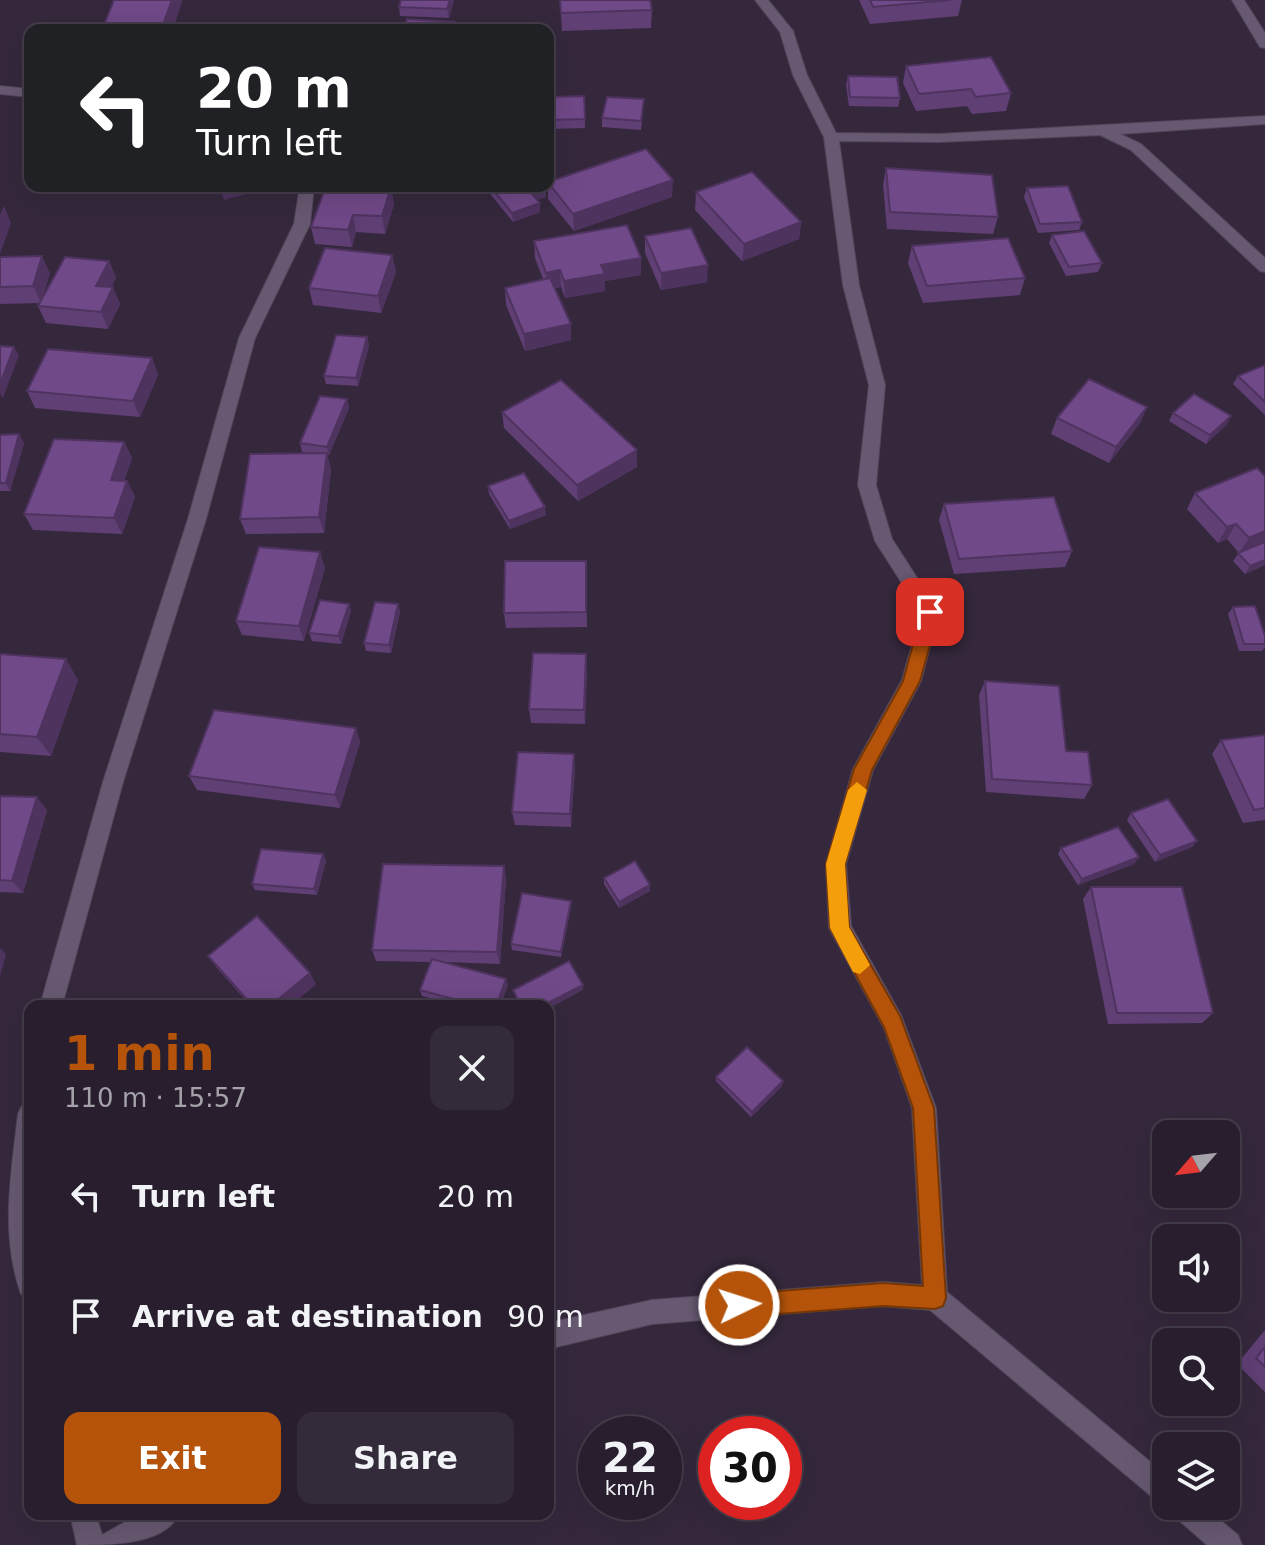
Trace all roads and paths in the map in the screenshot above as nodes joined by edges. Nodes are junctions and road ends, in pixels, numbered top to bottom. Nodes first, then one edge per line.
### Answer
1 (761, 0) edge
2 (1238, 0) edge
3 (1265, 44) edge
4 (0, 90) edge
5 (24, 92) edge
6 (1265, 120) edge
7 (1102, 131) junction
8 (831, 137) junction
9 (306, 192) edge
10 (1265, 267) edge
11 (53, 1000) edge
12 (24, 1168) edge
13 (24, 1260) edge
14 (935, 1298) junction
15 (554, 1335) edge
16 (1152, 1480) edge
17 (85, 1520) edge
18 (155, 1520) edge
19 (1199, 1520) edge
20 (91, 1545) edge
21 (110, 1545) edge
22 (1228, 1545) edge

1 - 8 street
2 - 3 street
4 - 5 street
6 - 7 street
7 - 8 street
7 - 10 street
8 - 14 street
9 - 11 street
12 - 13 street
14 - 15 street
14 - 16 street
17 - 20 street
18 - 21 street
19 - 22 street

